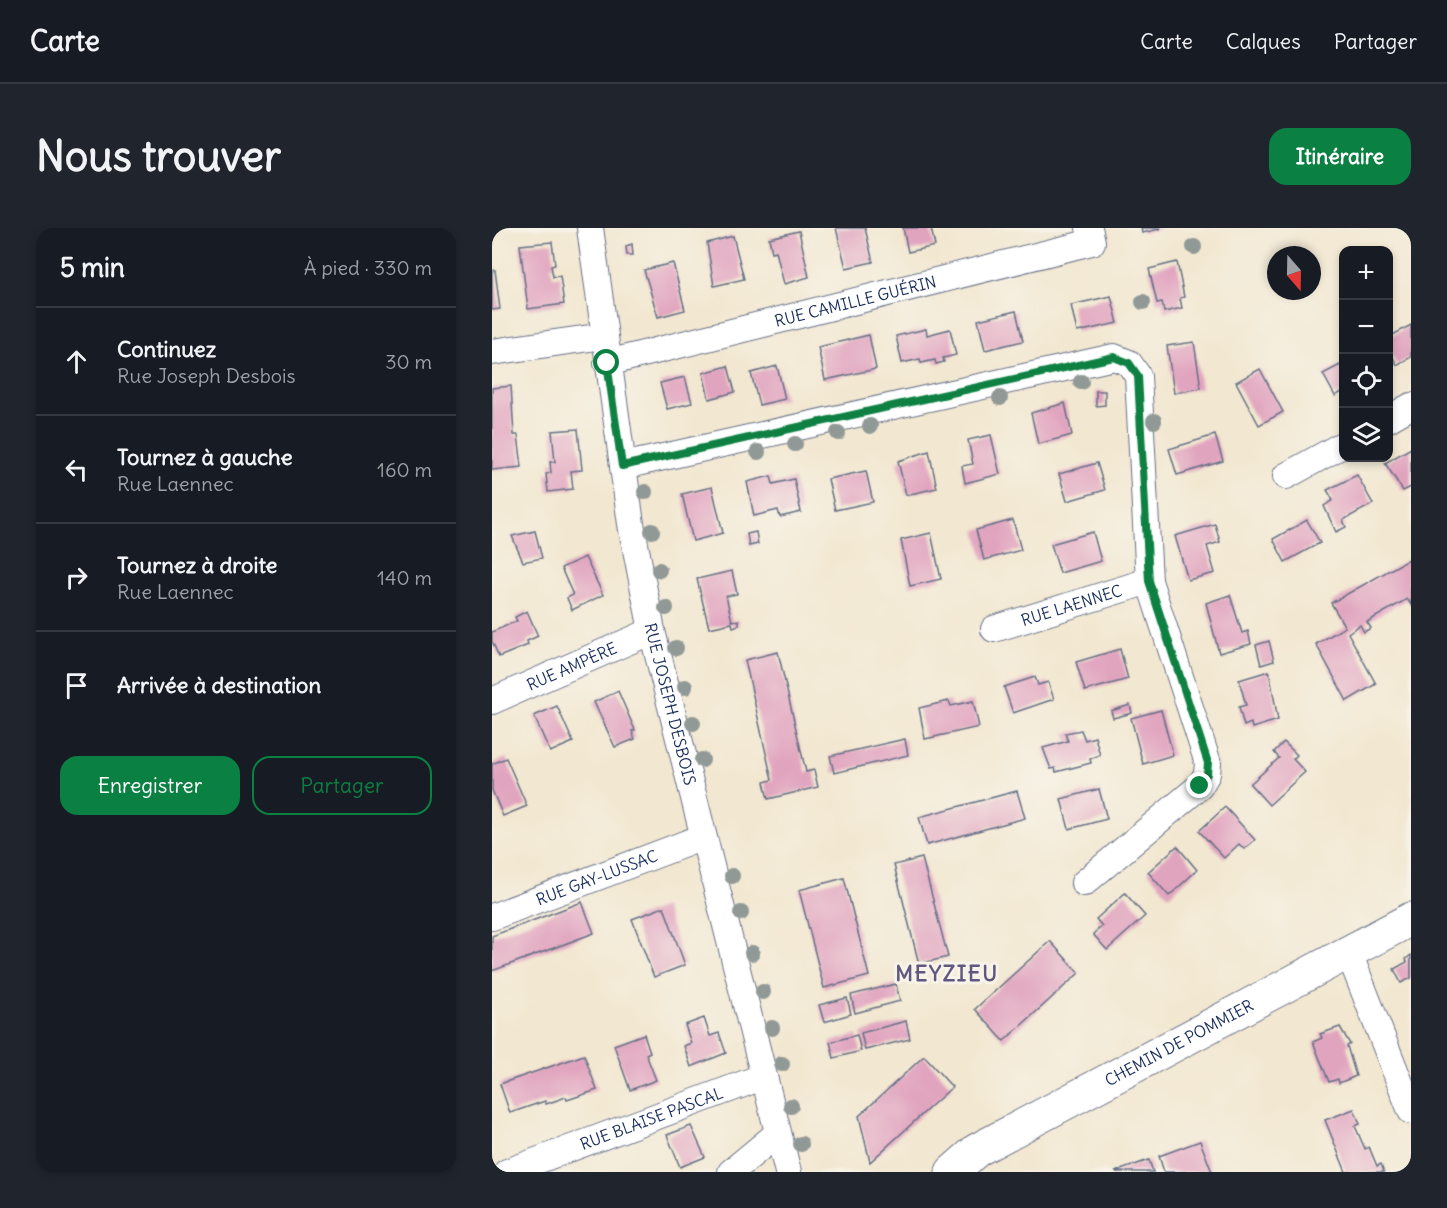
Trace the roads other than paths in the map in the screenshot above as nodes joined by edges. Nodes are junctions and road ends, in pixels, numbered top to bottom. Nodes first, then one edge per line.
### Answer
1 (590, 228) edge
2 (1089, 228) edge
3 (604, 336) junction
4 (492, 352) edge
5 (607, 363) junction
6 (1411, 406) edge
7 (1393, 417) edge
8 (1339, 447) edge
9 (622, 466) junction
10 (1286, 476) dead end
11 (1149, 581) junction
12 (994, 629) dead end
13 (652, 631) junction
14 (492, 701) edge
15 (703, 837) junction
16 (1084, 883) dead end
17 (492, 917) edge
18 (1411, 919) edge
19 (1349, 953) junction
20 (762, 1077) junction
21 (1411, 1111) edge
22 (778, 1133) junction
23 (507, 1172) edge
24 (730, 1172) edge
25 (788, 1172) edge
26 (952, 1172) edge

1 - 3 street, RUE JOSEPH DESBOIS
2 - 5 street, RUE CAMILLE GUÉRIN
3 - 4 street
3 - 5 street, RUE JOSEPH DESBOIS
5 - 9 street, RUE JOSEPH DESBOIS
6 - 7 street
8 - 10 street
9 - 11 street
9 - 13 street, RUE JOSEPH DESBOIS
11 - 12 street, RUE LAENNEC
11 - 16 street
13 - 14 street, RUE AMPÈRE
13 - 15 street, RUE JOSEPH DESBOIS
15 - 17 street, RUE GAY-LUSSAC
15 - 20 street, RUE JOSEPH DESBOIS
18 - 19 street, CHEMIN DE POMMIER
19 - 21 street
19 - 26 street, CHEMIN DE POMMIER
20 - 22 street, RUE JOSEPH DESBOIS
20 - 23 street, RUE BLAISE PASCAL
22 - 24 street
22 - 25 street, RUE JOSEPH DESBOIS

